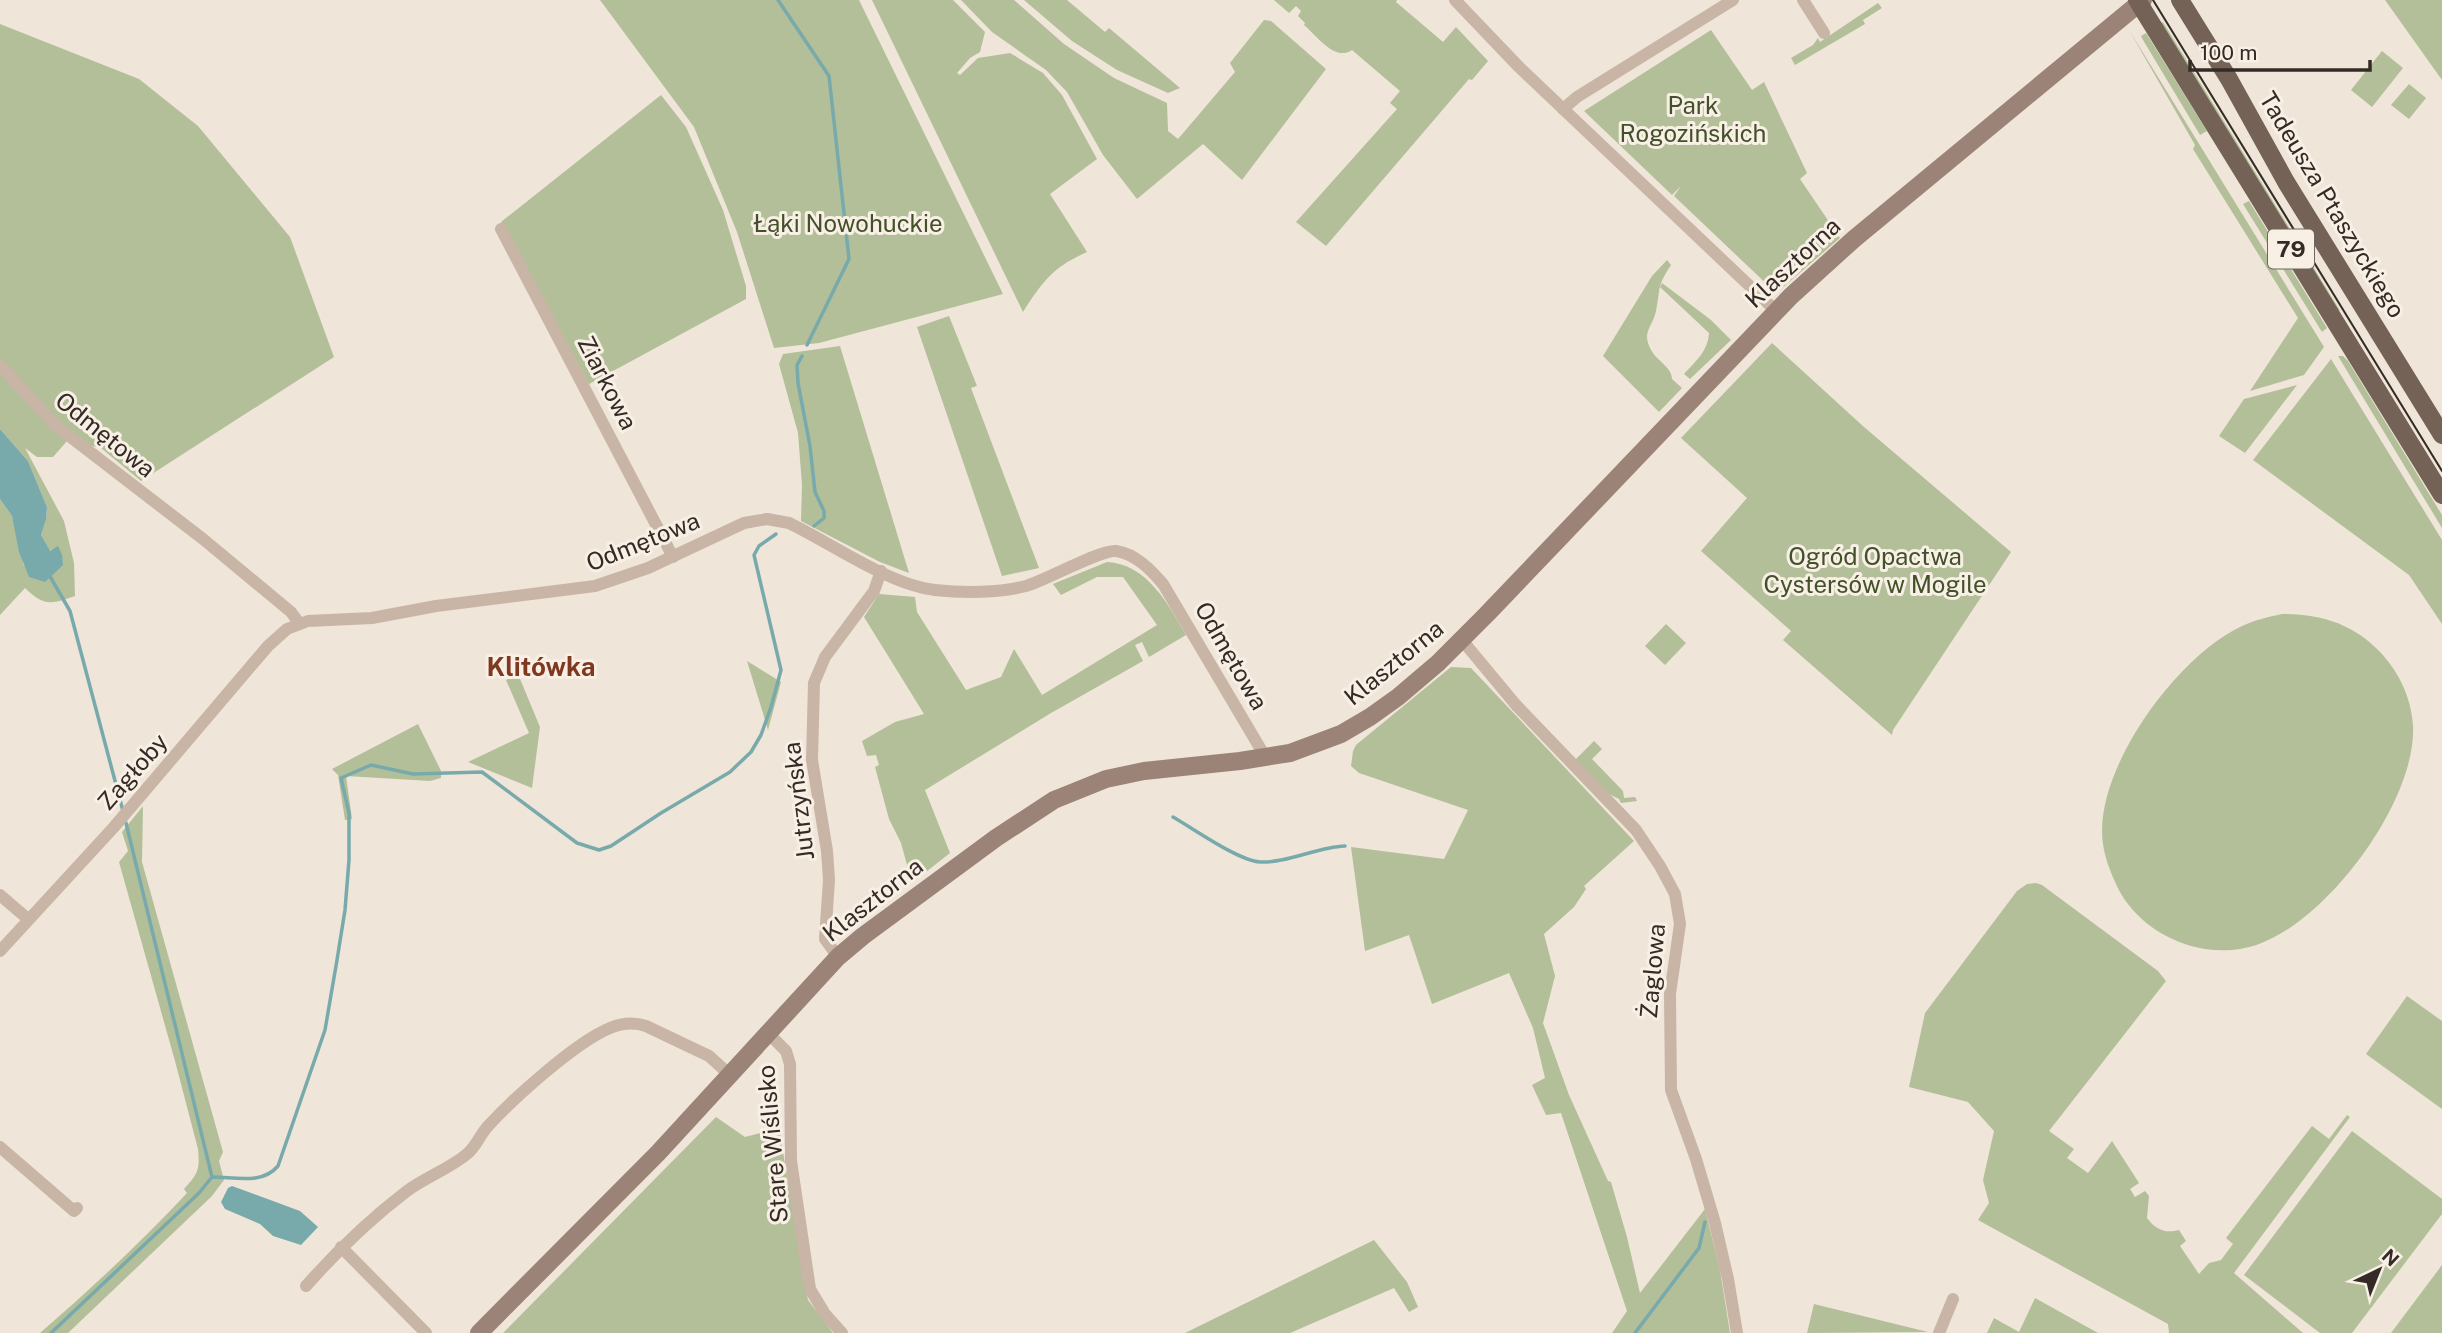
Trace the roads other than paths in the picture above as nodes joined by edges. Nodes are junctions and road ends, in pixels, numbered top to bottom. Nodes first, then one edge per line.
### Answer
1 (1455, 0) edge
2 (1733, 0) edge
3 (1803, 0) edge
4 (2180, 0) edge
5 (2140, 1) edge
6 (1824, 33) dead end
7 (1563, 109) junction
8 (501, 229) dead end
9 (1776, 311) junction
10 (0, 365) edge
11 (2442, 435) edge
12 (2442, 495) edge
13 (673, 558) junction
14 (881, 571) junction
15 (299, 623) junction
16 (1462, 640) junction
17 (1266, 758) junction
18 (0, 895) edge
19 (28, 919) junction
20 (0, 951) edge
21 (838, 957) junction
22 (768, 1033) junction
23 (730, 1075) junction
24 (0, 1147) edge
25 (77, 1208) dead end
26 (341, 1247) junction
27 (306, 1286) dead end
28 (1953, 1299) dead end
29 (426, 1333) edge
30 (479, 1333) edge
31 (842, 1333) edge
32 (1737, 1333) edge
33 (1939, 1333) edge

1 - 7 street
2 - 7 street
3 - 6 street
4 - 11 main road, Tadeusza Ptaszyckiego / 79
5 - 9 street, Klasztorna
5 - 12 main road, 79
7 - 9 street
8 - 13 street, Ziarkowa
9 - 16 street, Klasztorna
10 - 15 street, Odmętowa
13 - 14 street, Odmętowa
13 - 15 street, Odmętowa
14 - 17 street, Odmętowa
14 - 21 street, Jutrzyńska
15 - 19 street, Zagłoby
16 - 17 street, Klasztorna
16 - 32 street, Żaglowa
17 - 21 street, Klasztorna
18 - 19 street
19 - 20 street, Zagłoby
21 - 22 street, Klasztorna
22 - 23 street, Klasztorna
22 - 31 street, Stare Wiślisko
23 - 26 street
23 - 30 street, Klasztorna
24 - 25 street
26 - 27 street
26 - 29 street
28 - 33 street

